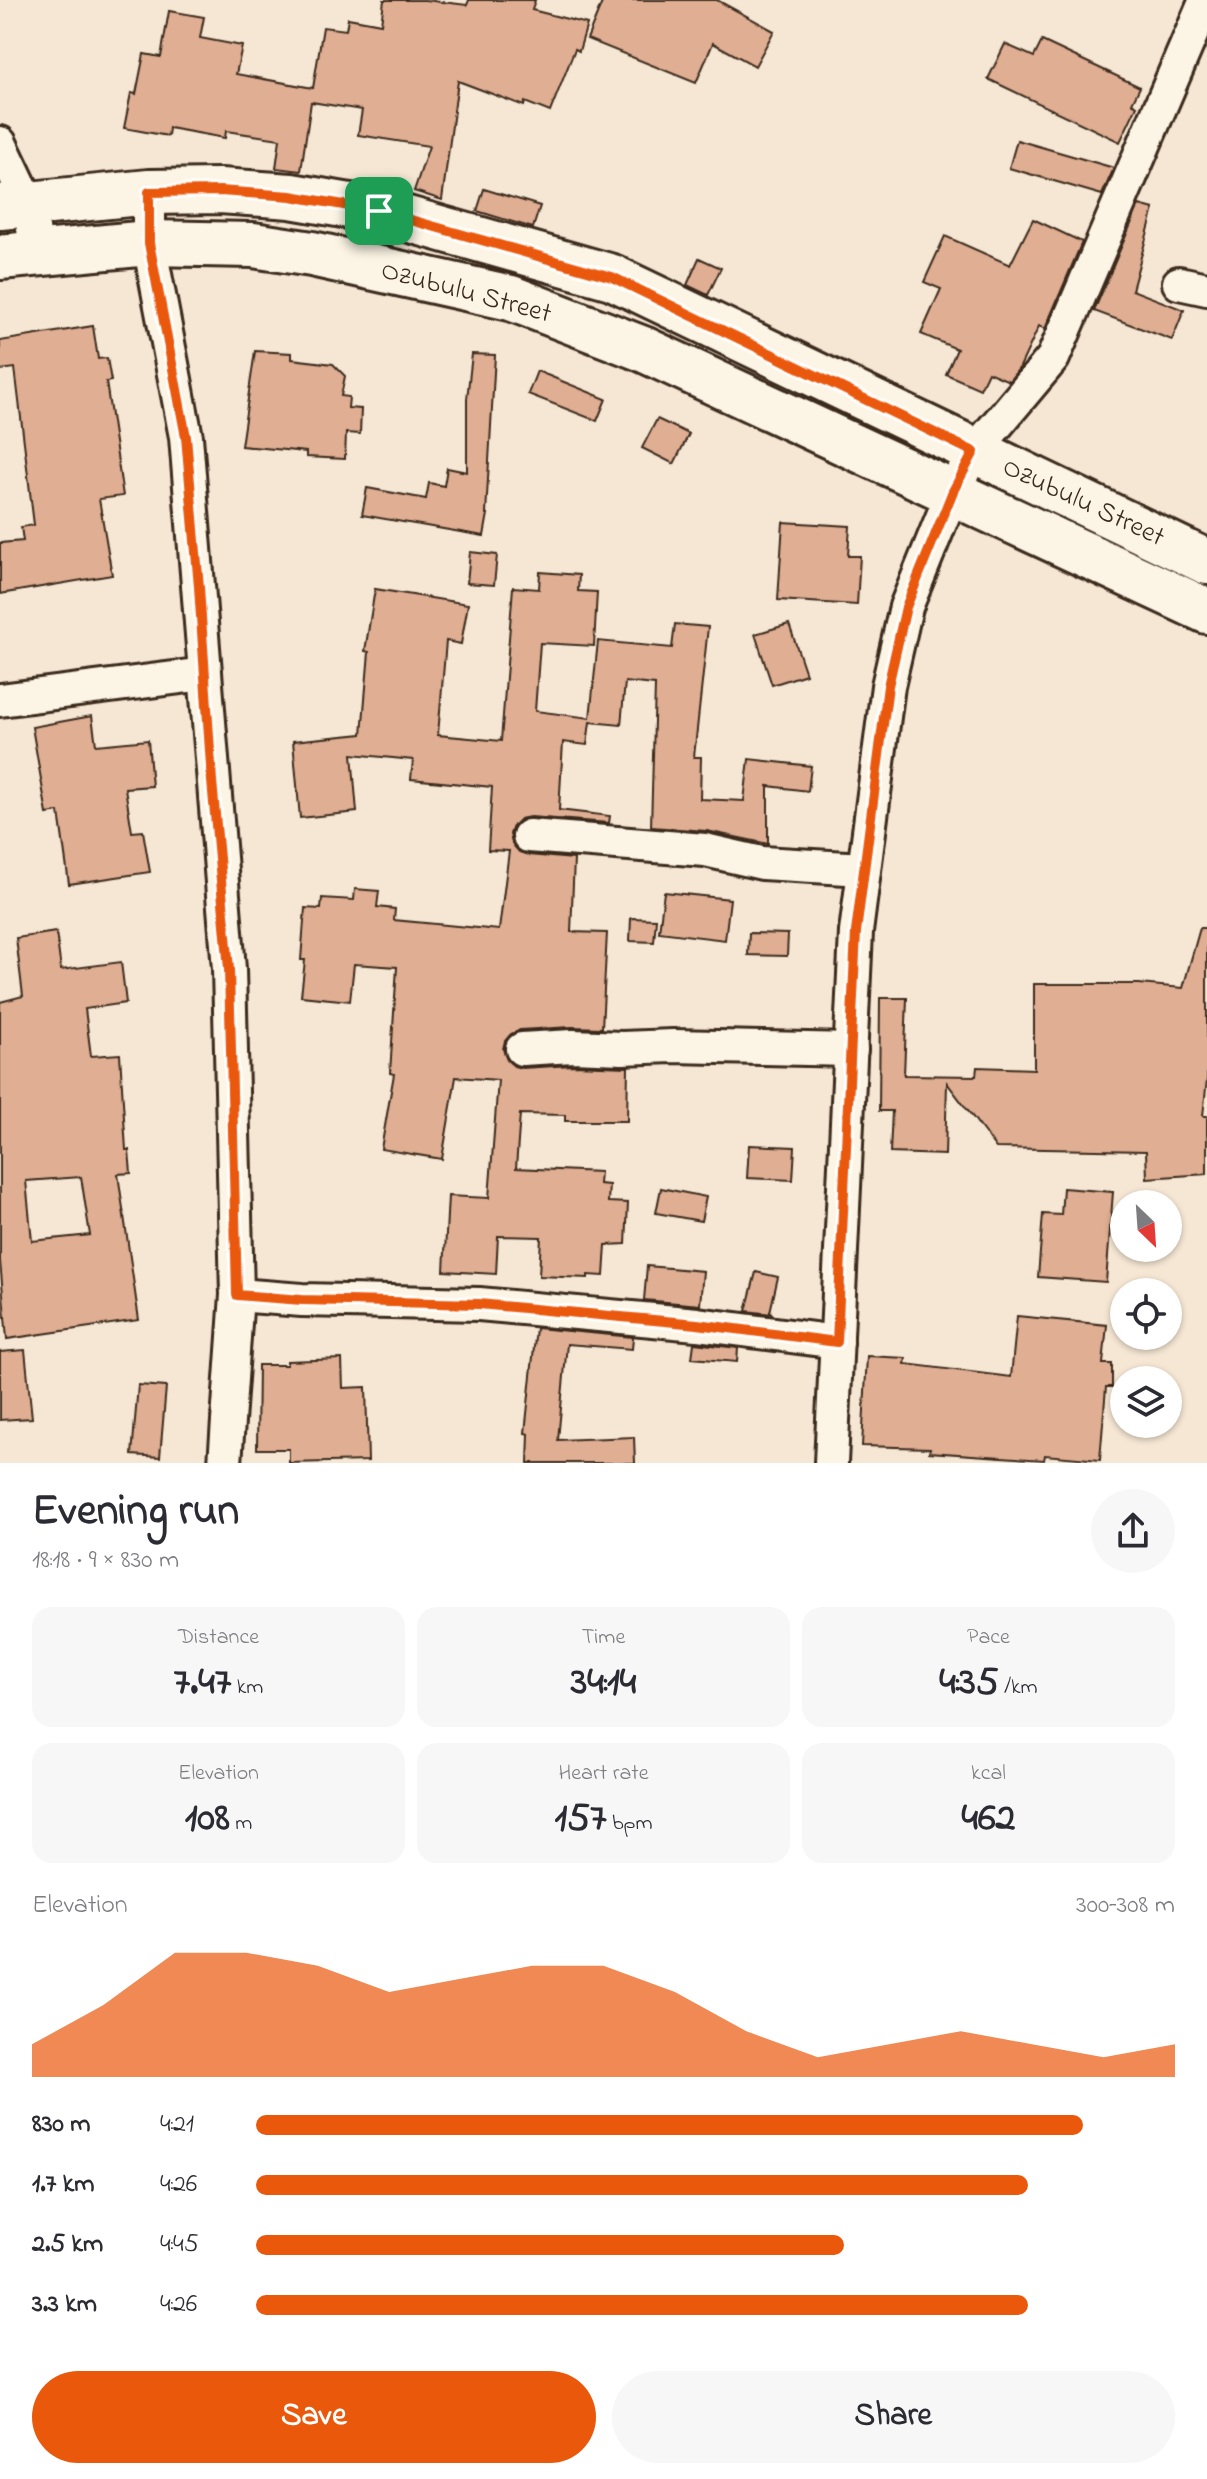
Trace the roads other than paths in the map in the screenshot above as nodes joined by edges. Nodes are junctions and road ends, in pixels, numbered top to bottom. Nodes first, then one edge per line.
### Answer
1 (1206, 0) edge
2 (0, 143) edge
3 (149, 192) junction
4 (15, 205) edge
5 (149, 243) junction
6 (18, 255) edge
7 (974, 452) junction
8 (953, 491) junction
9 (1207, 562) edge
10 (1207, 611) edge
11 (205, 674) junction
12 (0, 700) edge
13 (529, 836) dead end
14 (864, 869) junction
15 (522, 1049) dead end
16 (851, 1050) junction
17 (237, 1295) junction
18 (837, 1342) junction
19 (225, 1463) edge
20 (831, 1463) edge

1 - 7 street
2 - 4 street
3 - 4 main road, Ozubulu Street
3 - 5 street
3 - 7 main road, Ozubulu Street
4 - 6 street
5 - 6 main road, Ozubulu Street
5 - 8 main road, Ozubulu Street
5 - 11 street
7 - 8 street
7 - 9 main road, Ozubulu Street
8 - 10 main road, Ozubulu Street
8 - 14 street
11 - 12 street
11 - 17 street
13 - 14 street
14 - 16 street
15 - 16 street
16 - 18 street
17 - 18 street
17 - 19 street
18 - 20 street

